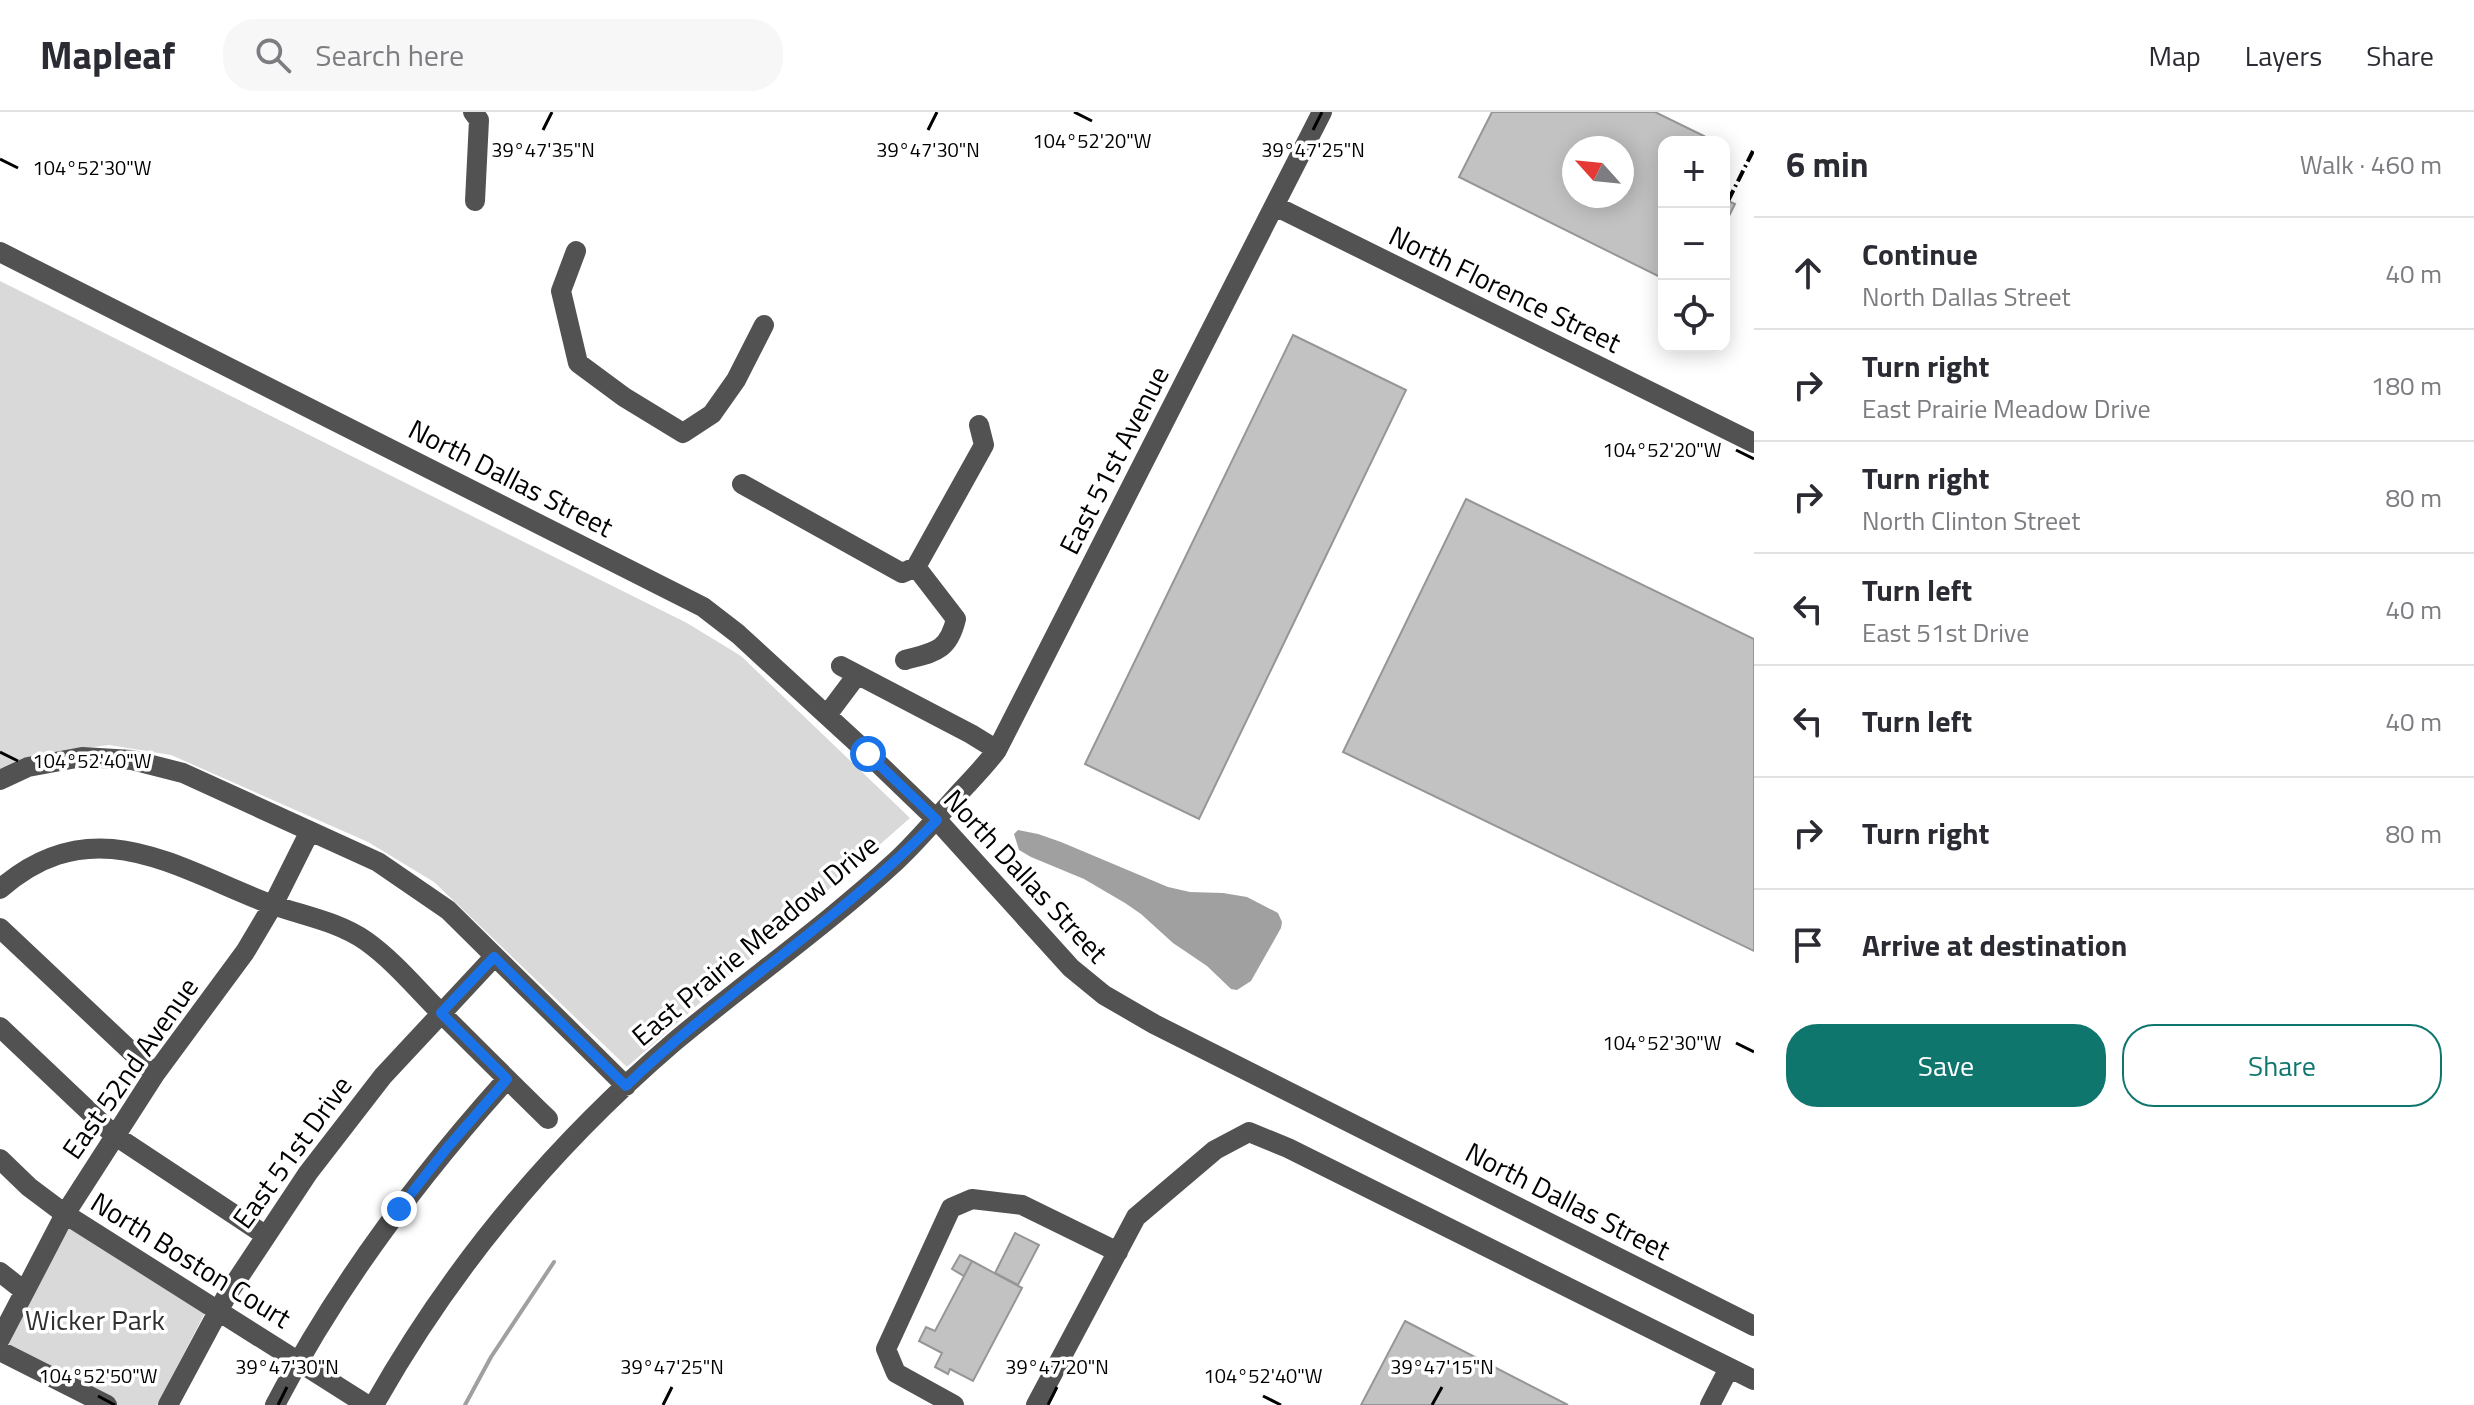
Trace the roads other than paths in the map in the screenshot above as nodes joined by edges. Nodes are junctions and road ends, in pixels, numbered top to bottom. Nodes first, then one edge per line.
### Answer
1 (473, 112) edge
2 (1322, 112) edge
3 (475, 201) dead end
4 (1275, 206) junction
5 (576, 251) dead end
6 (0, 252) edge
7 (764, 325) dead end
8 (979, 425) dead end
9 (1754, 443) edge
10 (742, 484) dead end
11 (916, 567) junction
12 (905, 660) dead end
13 (827, 715) junction
14 (997, 750) junction
15 (0, 780) edge
16 (937, 820) junction
17 (310, 831) junction
18 (0, 889) edge
19 (273, 905) junction
20 (0, 928) edge
21 (494, 957) junction
22 (441, 1013) junction
23 (0, 1027) edge
24 (155, 1074) junction
25 (507, 1079) junction
26 (626, 1086) junction
27 (548, 1119) dead end
28 (114, 1135) junction
29 (0, 1159) edge
30 (65, 1214) junction
31 (265, 1235) junction
32 (1118, 1252) junction
33 (0, 1272) edge
34 (24, 1291) junction
35 (219, 1310) junction
36 (1754, 1326) edge
37 (0, 1339) edge
38 (0, 1351) edge
39 (299, 1361) junction
40 (1729, 1368) junction
41 (1754, 1380) edge
42 (107, 1405) edge
43 (168, 1405) edge
44 (275, 1405) edge
45 (367, 1405) edge
46 (374, 1405) edge
47 (954, 1405) edge
48 (1036, 1405) edge
49 (1710, 1405) edge

1 - 3 street
2 - 4 street, East 51st Avenue
4 - 9 street, North Florence Street
4 - 14 street, East 51st Avenue
5 - 7 street
6 - 13 street, North Dallas Street
8 - 11 street
10 - 11 street
11 - 12 street
13 - 14 street
13 - 16 street, North Dallas Street
14 - 16 street, East 51st Avenue
15 - 17 street
16 - 26 street, East Prairie Meadow Drive
16 - 36 street, North Dallas Street
17 - 19 street, East 52nd Avenue
17 - 21 street
18 - 19 street
19 - 22 street
19 - 24 street, East 52nd Avenue
20 - 24 street
21 - 22 street, East 51st Drive
21 - 26 street
22 - 25 street
22 - 31 street, East 51st Drive
23 - 28 street
24 - 28 street, East 52nd Avenue
25 - 27 street
25 - 39 street
26 - 46 street, East Prairie Meadow Drive
28 - 30 street, East 52nd Avenue
28 - 31 street
29 - 30 street, North Boston Court
30 - 34 street, East 52nd Avenue
30 - 35 street, North Boston Court
31 - 35 street, East 51st Drive
32 - 40 street
32 - 47 street
32 - 48 street
33 - 34 street
34 - 37 street, East 52nd Avenue
35 - 39 street, North Boston Court
35 - 43 street, East 51st Drive
38 - 42 street
39 - 44 street
39 - 45 street, North Boston Court
40 - 41 street
40 - 49 street

